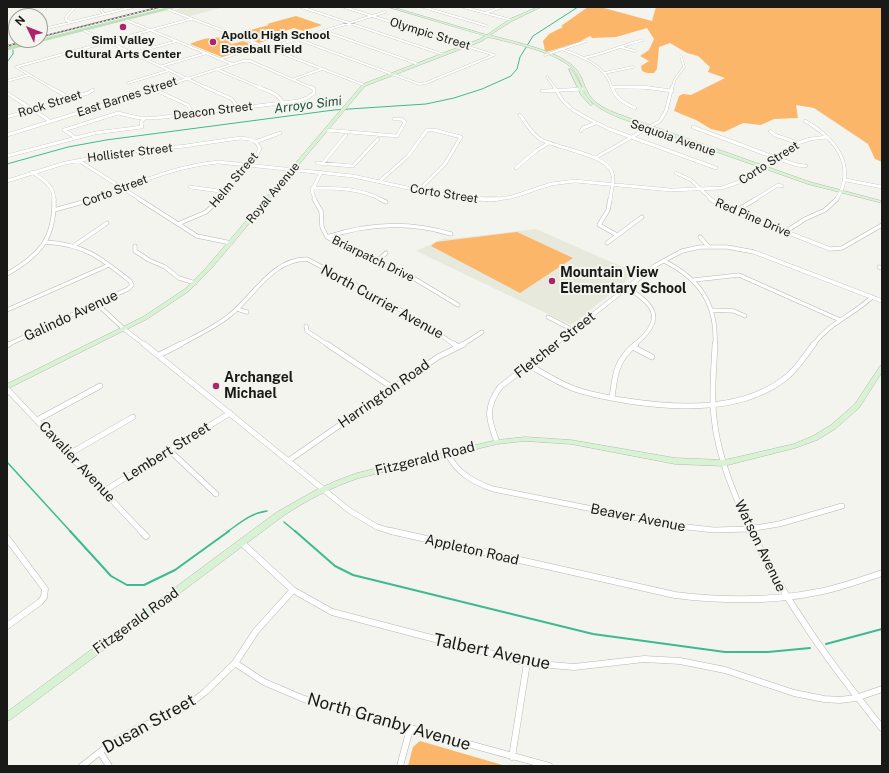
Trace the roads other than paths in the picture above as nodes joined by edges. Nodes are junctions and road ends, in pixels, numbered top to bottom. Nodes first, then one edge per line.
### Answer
1 (10, 7) edge
2 (75, 7) edge
3 (103, 7) edge
4 (133, 7) edge
5 (175, 7) edge
6 (301, 7) edge
7 (344, 7) edge
8 (389, 7) edge
9 (423, 7) edge
10 (463, 7) edge
11 (502, 7) edge
12 (540, 7) edge
13 (394, 8) edge
14 (167, 9) junction
15 (7, 10) edge
16 (385, 12) dead end
17 (485, 13) junction
18 (104, 14) junction
19 (372, 16) junction
20 (191, 19) junction
21 (126, 20) junction
22 (511, 20) junction
23 (70, 22) junction
24 (349, 23) junction
25 (487, 26) dead end
26 (48, 28) edge
27 (83, 30) junction
28 (150, 30) junction
29 (324, 31) junction
30 (487, 36) junction
31 (297, 39) junction
32 (643, 40) dead end
33 (177, 41) junction
34 (586, 41) dead end
35 (106, 42) junction
36 (262, 46) junction
37 (466, 46) junction
38 (620, 47) junction
39 (268, 48) junction
40 (7, 49) edge
41 (561, 50) junction
42 (635, 51) dead end
43 (133, 53) junction
44 (207, 53) junction
45 (442, 54) junction
46 (546, 54) junction
47 (681, 56) dead end
48 (583, 58) junction
49 (220, 59) junction
50 (232, 64) junction
51 (418, 64) junction
52 (162, 66) junction
53 (633, 68) dead end
54 (216, 69) junction
55 (322, 69) junction
56 (170, 70) junction
57 (604, 73) junction
58 (392, 74) junction
59 (29, 75) junction
60 (547, 77) dead end
61 (186, 78) junction
62 (294, 79) junction
63 (7, 81) edge
64 (128, 83) dead end
65 (364, 86) junction
66 (612, 87) junction
67 (584, 88) junction
68 (153, 89) junction
69 (556, 89) junction
70 (579, 89) junction
71 (93, 90) dead end
72 (672, 90) junction
73 (542, 91) dead end
74 (7, 93) edge
75 (70, 98) junction
76 (283, 103) junction
77 (238, 108) junction
78 (635, 108) dead end
79 (34, 109) junction
80 (193, 114) junction
81 (520, 115) dead end
82 (7, 118) edge
83 (144, 119) junction
84 (394, 119) dead end
85 (50, 121) junction
86 (805, 121) dead end
87 (596, 123) junction
88 (694, 127) dead end
89 (649, 129) junction
90 (326, 130) junction
91 (581, 131) dead end
92 (770, 131) dead end
93 (280, 133) dead end
94 (7, 135) edge
95 (346, 135) dead end
96 (827, 137) junction
97 (76, 138) junction
98 (633, 138) junction
99 (378, 139) dead end
100 (255, 142) junction
101 (549, 143) junction
102 (798, 143) junction
103 (143, 150) junction
104 (7, 156) edge
105 (142, 157) dead end
106 (595, 158) junction
107 (776, 158) junction
108 (78, 160) junction
109 (317, 163) dead end
110 (323, 163) junction
111 (248, 164) junction
112 (340, 165) junction
113 (806, 166) dead end
114 (516, 168) dead end
115 (716, 168) dead end
116 (762, 168) junction
117 (292, 169) junction
118 (32, 172) junction
119 (321, 172) junction
120 (676, 173) dead end
121 (334, 174) junction
122 (846, 180) junction
123 (7, 181) edge
124 (380, 181) junction
125 (613, 184) junction
126 (782, 186) dead end
127 (190, 187) dead end
128 (882, 187) edge
129 (122, 188) junction
130 (312, 188) junction
131 (700, 189) junction
132 (418, 191) junction
133 (227, 192) junction
134 (840, 193) junction
135 (386, 202) dead end
136 (882, 202) edge
137 (882, 206) edge
138 (54, 210) junction
139 (734, 212) junction
140 (642, 216) dead end
141 (107, 223) dead end
142 (178, 224) junction
143 (882, 225) edge
144 (785, 232) junction
145 (452, 234) dead end
146 (617, 235) junction
147 (327, 237) junction
148 (700, 237) dead end
149 (45, 242) junction
150 (231, 243) junction
151 (607, 243) dead end
152 (75, 245) junction
153 (135, 246) dead end
154 (708, 246) junction
155 (386, 253) dead end
156 (664, 261) junction
157 (376, 262) junction
158 (109, 264) junction
159 (7, 274) edge
160 (694, 280) junction
161 (195, 283) junction
162 (627, 288) junction
163 (872, 297) junction
164 (882, 301) edge
165 (97, 304) junction
166 (458, 305) dead end
167 (237, 309) junction
168 (7, 310) edge
169 (711, 310) junction
170 (247, 312) dead end
171 (745, 316) dead end
172 (548, 317) dead end
173 (840, 320) junction
174 (306, 326) dead end
175 (124, 329) junction
176 (573, 330) junction
177 (482, 332) dead end
178 (7, 345) edge
179 (458, 347) junction
180 (633, 347) junction
181 (159, 355) junction
182 (652, 357) dead end
183 (529, 365) junction
184 (882, 367) edge
185 (100, 386) dead end
186 (7, 388) edge
187 (393, 388) junction
188 (612, 398) junction
189 (713, 406) junction
190 (230, 413) junction
191 (133, 417) dead end
192 (37, 420) junction
193 (497, 442) junction
194 (169, 450) junction
195 (447, 453) junction
196 (69, 454) junction
197 (288, 461) junction
198 (724, 463) junction
199 (322, 489) junction
200 (104, 491) junction
201 (216, 494) dead end
202 (842, 506) dead end
203 (749, 529) junction
204 (146, 536) dead end
205 (7, 538) edge
206 (242, 543) junction
207 (882, 573) edge
208 (292, 590) junction
209 (786, 598) junction
210 (7, 626) edge
211 (234, 663) junction
212 (527, 663) junction
213 (882, 689) edge
214 (857, 698) junction
215 (7, 717) edge
216 (882, 728) edge
217 (410, 729) junction
218 (100, 752) junction
219 (512, 757) junction
220 (82, 766) edge
221 (109, 766) edge
222 (400, 766) edge
223 (549, 766) edge

1 - 15 street
2 - 23 street
3 - 18 street
4 - 18 street
5 - 14 main road
6 - 24 street
7 - 19 street, Olympic Street
8 - 13 main road, Sequoia Avenue
9 - 25 street
10 - 17 street
11 - 17 street
12 - 22 main road, Royal Avenue
13 - 30 main road, Sequoia Avenue
14 - 20 street
14 - 21 main road
16 - 19 street
17 - 22 street
18 - 23 street
19 - 24 street
19 - 37 street, Olympic Street
20 - 28 street
20 - 36 street
21 - 27 main road
21 - 28 street
22 - 30 main road, Royal Avenue
23 - 26 street
24 - 29 street
24 - 45 street
27 - 35 street
27 - 40 main road
28 - 33 street
28 - 35 street
29 - 31 street
29 - 51 street
30 - 37 main road, Royal Avenue
30 - 46 main road, Sequoia Avenue
31 - 39 street
31 - 58 street
32 - 38 street
33 - 43 street
33 - 44 street
34 - 41 street
35 - 43 street
35 - 59 street
36 - 39 street
36 - 49 street
37 - 45 main road, Royal Avenue
37 - 58 street, Olympic Street
38 - 42 street
38 - 48 street
39 - 55 street
41 - 46 street
41 - 48 street
43 - 52 street
44 - 49 street
44 - 52 street
45 - 51 main road, Royal Avenue
46 - 67 main road, Sequoia Avenue
46 - 70 main road, Sequoia Avenue
47 - 72 street
48 - 57 street
49 - 50 street
50 - 54 street, East Barnes Street
50 - 62 street, East Barnes Street
51 - 58 main road, Royal Avenue
52 - 56 street
53 - 57 street
54 - 61 street, East Barnes Street
54 - 76 street
55 - 62 street
55 - 65 street
56 - 61 street
56 - 64 street
57 - 66 street
58 - 65 main road, Royal Avenue
59 - 63 street
59 - 75 street
60 - 69 street
61 - 68 street, East Barnes Street
61 - 77 street
62 - 76 street, Deacon Street
65 - 90 main road, Royal Avenue
66 - 72 street
66 - 78 street
67 - 70 street
67 - 89 main road, Sequoia Avenue
68 - 80 street
68 - 85 street, East Barnes Street
69 - 70 street
69 - 73 street
69 - 87 street
70 - 89 main road, Sequoia Avenue
71 - 75 street, Rock Street
72 - 89 street
74 - 79 street
75 - 79 street, Rock Street
76 - 77 street, Deacon Street
77 - 80 street, Deacon Street
79 - 82 street, Rock Street
79 - 85 street
80 - 83 street, Deacon Street
81 - 101 street
83 - 97 street
83 - 97 street, Deacon Street
84 - 90 street
85 - 94 street, East Barnes Street
86 - 96 street
87 - 91 street
87 - 98 street
88 - 107 street
89 - 98 street
89 - 116 main road, Sequoia Avenue
90 - 117 main road, Royal Avenue
92 - 102 street
93 - 100 street
95 - 110 street
96 - 102 street, Corto Street
96 - 122 street
97 - 104 street
98 - 106 street
98 - 115 street
99 - 112 street
100 - 103 street, Hollister Street
100 - 111 street, Helm Street
101 - 106 street
101 - 114 street
102 - 107 street, Corto Street
103 - 105 street
103 - 108 street, Hollister Street
106 - 125 street
107 - 113 street
107 - 116 street, Corto Street
108 - 118 street, Hollister Street
108 - 129 street
109 - 110 street
110 - 112 street
111 - 117 street, Corto Street
111 - 129 street, Corto Street
111 - 133 street, Helm Street
112 - 121 street
116 - 131 street, Corto Street
116 - 134 main road, Sequoia Avenue
117 - 119 street, Corto Street
117 - 150 main road, Royal Avenue
118 - 123 street, Hollister Street
118 - 138 street
119 - 121 street, Corto Street
119 - 130 street
120 - 131 street, Red Pine Drive
121 - 124 street, Corto Street
122 - 128 street
122 - 134 street
124 - 132 street, Corto Street
124 - 132 street
125 - 131 street, Corto Street
125 - 132 street, Corto Street
125 - 146 street
126 - 139 street
127 - 133 street
129 - 138 street, Corto Street
129 - 142 street
130 - 135 street
130 - 147 street, Briarpatch Drive
131 - 139 street, Red Pine Drive
133 - 142 street, Helm Street
134 - 136 main road, Sequoia Avenue
134 - 137 main road, Sequoia Avenue
134 - 144 street
138 - 149 street
139 - 144 street, Red Pine Drive
140 - 146 street
141 - 152 street
142 - 150 street
143 - 144 street, Red Pine Drive
145 - 147 street
146 - 151 street
147 - 157 street, Briarpatch Drive
148 - 154 street
149 - 152 street
149 - 159 street
150 - 161 main road, Royal Avenue
152 - 158 street
153 - 161 street
154 - 156 street, Fletcher Street
154 - 163 street, Fletcher Street
155 - 157 street
156 - 160 street, Watson Avenue
156 - 162 street, Fletcher Street
157 - 166 street, Briarpatch Drive
158 - 165 street, Galindo Avenue
158 - 168 street
160 - 169 street, Watson Avenue
160 - 173 street
161 - 175 main road, Royal Avenue
162 - 176 street, Fletcher Street
162 - 180 street
163 - 164 street, Fletcher Street
163 - 173 street
165 - 175 street, Appleton Road
165 - 178 street, Galindo Avenue
167 - 170 street
167 - 179 street, North Currier Avenue
167 - 181 street
169 - 171 street
169 - 189 street, Watson Avenue
172 - 176 street
173 - 189 street
174 - 187 street
175 - 181 street, Appleton Road
175 - 186 main road, Royal Avenue
176 - 183 street, Fletcher Street
177 - 179 street, Harrington Road
179 - 187 street, Harrington Road
180 - 182 street
180 - 188 street
181 - 190 street, Appleton Road
183 - 188 street
183 - 193 street, Fletcher Street
184 - 198 main road, Fitzgerald Road
185 - 192 street
186 - 192 street, Cavalier Avenue
187 - 197 street, Harrington Road
188 - 189 street
189 - 198 street, Watson Avenue
190 - 194 street, Lembert Street
190 - 197 street, Appleton Road
191 - 196 street
192 - 196 street, Cavalier Avenue
193 - 195 main road, Fitzgerald Road
193 - 198 main road, Fitzgerald Road
194 - 200 street, Lembert Street
194 - 201 street
195 - 199 main road, Fitzgerald Road
195 - 203 street, Beaver Avenue
196 - 200 street, Cavalier Avenue
197 - 199 street, Appleton Road
198 - 203 street, Watson Avenue
199 - 206 main road, Fitzgerald Road
199 - 209 street, Appleton Road
200 - 204 street, Cavalier Avenue
202 - 203 street, Beaver Avenue
203 - 209 street, Watson Avenue
205 - 210 street
206 - 208 street, Talbert Avenue
206 - 215 main road, Fitzgerald Road
207 - 209 street, Appleton Road
208 - 211 street, Dusan Street
208 - 212 street, Talbert Avenue
209 - 214 street, Watson Avenue
211 - 217 street, North Granby Avenue
211 - 218 street, Dusan Street
212 - 214 street, Talbert Avenue
212 - 219 street
213 - 214 street, Talbert Avenue
214 - 216 street, Watson Avenue
217 - 219 street, North Granby Avenue
217 - 222 street
218 - 220 street, Dusan Street
218 - 221 street
219 - 223 street, North Granby Avenue

